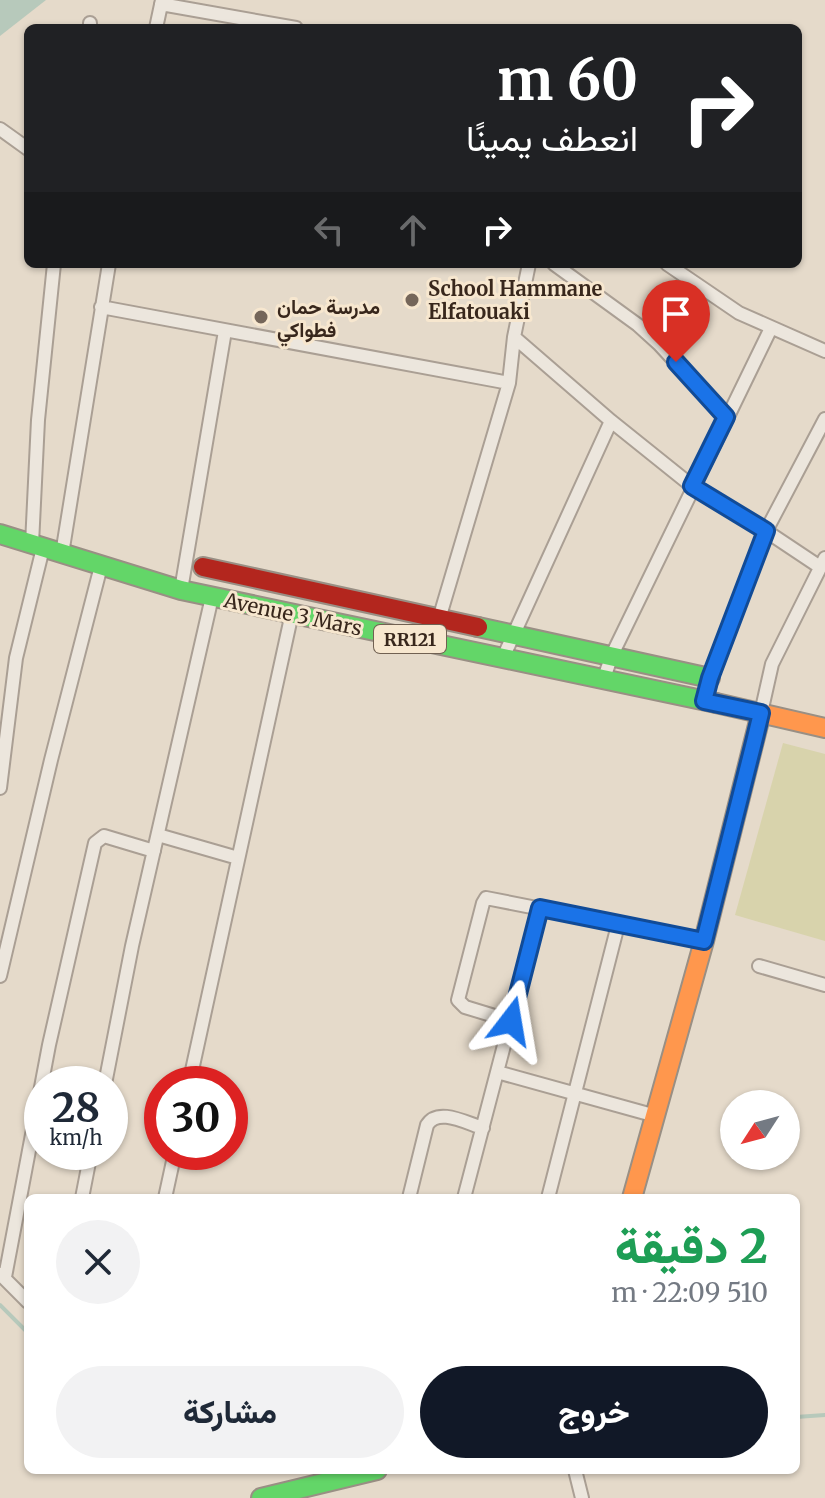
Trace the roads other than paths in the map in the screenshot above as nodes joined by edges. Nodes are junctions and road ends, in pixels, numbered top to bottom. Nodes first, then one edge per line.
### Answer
1 (161, 2) edge
2 (157, 24) edge
3 (275, 24) edge
4 (0, 129) edge
5 (24, 146) edge
6 (54, 268) edge
7 (108, 268) edge
8 (528, 268) edge
9 (560, 268) edge
10 (673, 268) edge
11 (101, 307) junction
12 (771, 328) junction
13 (225, 331) junction
14 (514, 337) junction
15 (825, 351) edge
16 (509, 383) junction
17 (726, 417) junction
18 (825, 419) edge
19 (611, 421) junction
20 (692, 486) junction
21 (766, 531) junction
22 (0, 534) edge
23 (38, 546) junction
24 (62, 554) junction
25 (822, 562) edge
26 (101, 566) junction
27 (203, 567) dead end
28 (181, 590) junction
29 (212, 597) junction
30 (292, 613) junction
31 (439, 619) junction
32 (515, 635) junction
33 (612, 655) junction
34 (502, 660) junction
35 (604, 678) junction
36 (710, 678) junction
37 (704, 701) junction
38 (761, 713) junction
39 (825, 728) edge
40 (0, 788) edge
41 (158, 835) junction
42 (154, 851) junction
43 (238, 858) junction
44 (540, 908) junction
45 (618, 925) junction
46 (5, 937) edge
47 (704, 941) junction
48 (759, 966) dead end
49 (0, 976) edge
50 (825, 985) edge
51 (511, 1021) junction
52 (109, 1066) edge
53 (193, 1066) edge
54 (497, 1072) junction
55 (575, 1095) junction
56 (656, 1116) junction
57 (483, 1128) junction
58 (87, 1170) edge
59 (171, 1170) edge
60 (83, 1194) edge
61 (166, 1194) edge
62 (410, 1194) edge
63 (465, 1194) edge
64 (549, 1194) edge
65 (633, 1194) edge
66 (2, 1276) edge
67 (24, 1298) edge
68 (360, 1474) edge
69 (576, 1474) edge
70 (261, 1498) edge
71 (582, 1498) edge

1 - 2 street
1 - 3 street
4 - 5 street
6 - 23 street
7 - 11 street
8 - 14 street
9 - 17 street
10 - 12 street
11 - 13 street
11 - 24 street
12 - 15 street
12 - 17 street
13 - 16 street
13 - 28 street
14 - 16 street
14 - 19 street
16 - 31 street
17 - 20 street
18 - 21 street
19 - 20 street
19 - 32 street
20 - 21 street
20 - 33 street
21 - 25 street
21 - 36 street
22 - 23 street, Avenue 3 Mars / RR121
23 - 24 street, Avenue 3 Mars / RR121
23 - 40 street
24 - 26 street, Avenue 3 Mars / RR121
25 - 38 street
26 - 28 street, Avenue 3 Mars / RR121
26 - 46 street
27 - 31 street
28 - 29 street, Avenue 3 Mars / RR121
29 - 30 street, Avenue 3 Mars / RR121
29 - 41 street
30 - 34 street, Avenue 3 Mars / RR121
30 - 43 street
31 - 32 street
32 - 33 street
32 - 34 street
33 - 35 street
33 - 36 street
34 - 35 street, Avenue 3 Mars / RR121
35 - 37 street, Avenue 3 Mars / RR121
36 - 37 street
37 - 38 street, Avenue 3 Mars / RR121
38 - 39 street, Avenue 3 Mars / RR121
38 - 47 street
41 - 42 street
41 - 43 street
42 - 52 street
42 - 66 street
43 - 53 street
44 - 45 street
44 - 51 street
44 - 51 street
45 - 47 street
45 - 55 street
46 - 49 street
47 - 56 street
48 - 50 street
51 - 54 street
54 - 55 street
54 - 57 street
55 - 56 street
55 - 64 street
56 - 65 street
57 - 62 street
57 - 63 street
58 - 60 street
59 - 61 street
66 - 67 street
68 - 70 street
69 - 71 street

